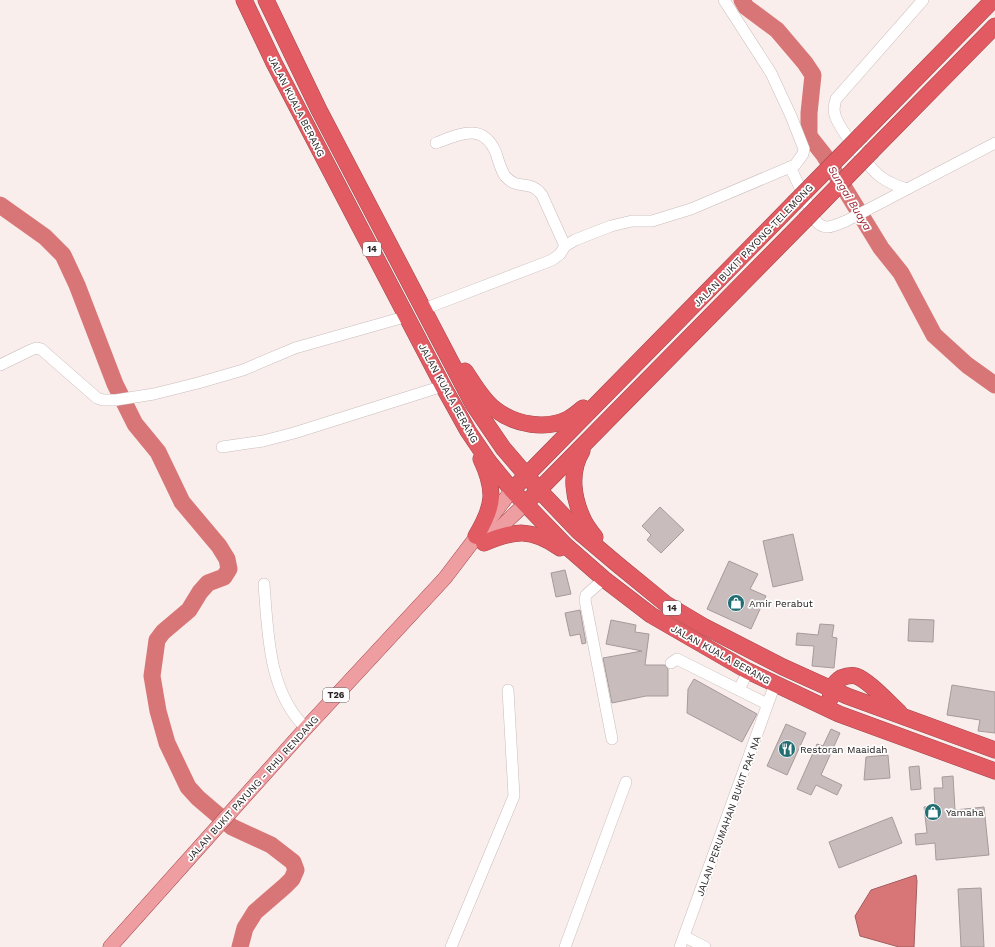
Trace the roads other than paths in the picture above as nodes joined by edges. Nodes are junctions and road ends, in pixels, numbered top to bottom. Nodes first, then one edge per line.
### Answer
1 (244, 0) edge
2 (266, 0) edge
3 (724, 0) edge
4 (923, 0) edge
5 (993, 0) edge
6 (995, 26) edge
7 (436, 143) dead end
8 (995, 143) edge
9 (790, 167) junction
10 (906, 189) junction
11 (566, 246) junction
12 (424, 309) junction
13 (408, 316) junction
14 (434, 330) junction
15 (652, 347) junction
16 (0, 365) edge
17 (443, 386) junction
18 (468, 431) junction
19 (589, 439) junction
20 (222, 447) dead end
21 (526, 476) junction
22 (512, 490) junction
23 (538, 490) junction
24 (525, 504) junction
25 (480, 540) junction
26 (617, 564) junction
27 (604, 579) junction
28 (264, 584) dead end
29 (671, 663) dead end
30 (748, 671) junction
31 (774, 684) junction
32 (832, 689) junction
33 (508, 690) dead end
34 (739, 690) junction
35 (767, 704) junction
36 (839, 714) junction
37 (905, 717) junction
38 (306, 728) junction
39 (612, 739) dead end
40 (995, 750) edge
41 (995, 771) edge
42 (626, 782) dead end
43 (682, 942) edge
44 (110, 947) edge
45 (451, 947) edge
46 (565, 947) edge
47 (705, 947) edge

1 - 13 highway, JALAN KUALA BERANG / 14
2 - 12 highway, JALAN KUALA BERANG / 14
3 - 9 street
4 - 10 street
5 - 15 highway, JALAN BUKIT PAYONG-TELEMONG, bridge
6 - 19 highway, JALAN BUKIT PAYONG-TELEMONG, bridge
7 - 11 street
8 - 10 street
9 - 10 street
9 - 11 street
11 - 12 street
12 - 14 highway, JALAN KUALA BERANG / 14
13 - 16 street
13 - 17 highway, JALAN KUALA BERANG / 14
14 - 15 highway
14 - 21 highway, JALAN KUALA BERANG / 14
15 - 21 highway, JALAN BUKIT PAYONG-TELEMONG
17 - 18 highway, JALAN KUALA BERANG / 14
17 - 20 street
18 - 22 highway, JALAN KUALA BERANG / 14
18 - 25 highway
19 - 23 highway, JALAN BUKIT PAYONG-TELEMONG
19 - 26 highway
21 - 22 highway, JALAN BUKIT PAYONG-TELEMONG
21 - 23 highway, JALAN KUALA BERANG / 14
22 - 24 highway, JALAN KUALA BERANG / 14
22 - 25 main road
23 - 24 highway, JALAN BUKIT PAYONG-TELEMONG
23 - 26 highway, JALAN KUALA BERANG / 14
24 - 25 main road
24 - 27 highway, JALAN KUALA BERANG / 14
25 - 27 highway
25 - 38 main road, JALAN BUKIT PAYUNG - RHU RENDANG / T26
26 - 32 highway, JALAN KUALA BERANG / 14
27 - 30 highway, JALAN KUALA BERANG / 14
27 - 39 street
28 - 38 street
29 - 34 street
30 - 31 highway, JALAN KUALA BERANG / 14
30 - 34 street
31 - 35 street, JALAN PERUMAHAN BUKIT PAK NA
31 - 36 highway, JALAN KUALA BERANG / 14
32 - 36 highway
32 - 37 highway, JALAN KUALA BERANG / 14
32 - 37 highway
33 - 45 street
34 - 35 street
35 - 43 street, JALAN PERUMAHAN BUKIT PAK NA
36 - 41 highway, JALAN KUALA BERANG / 14
37 - 40 highway, JALAN KUALA BERANG / 14
38 - 44 main road, JALAN BUKIT PAYUNG - RHU RENDANG / T26
42 - 46 street
43 - 47 street

